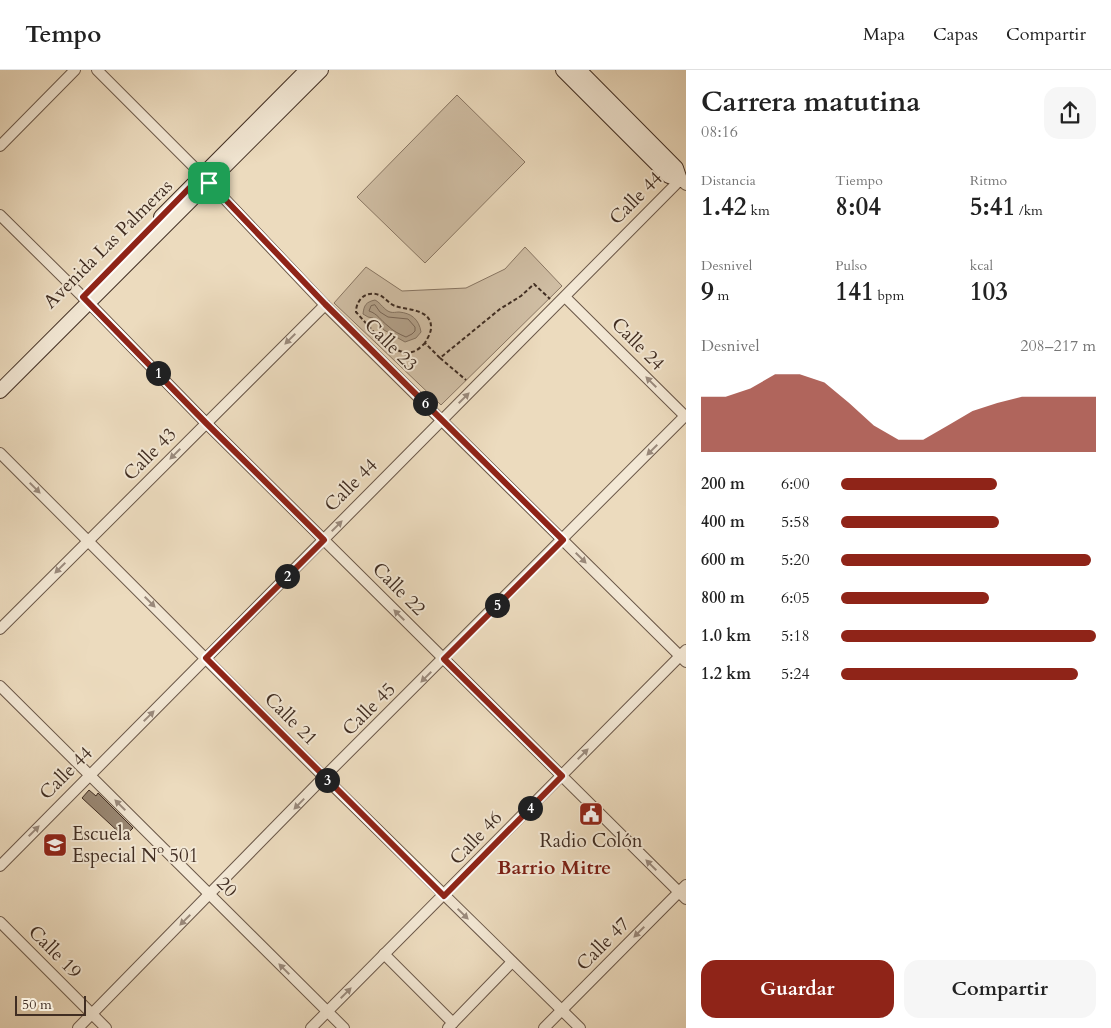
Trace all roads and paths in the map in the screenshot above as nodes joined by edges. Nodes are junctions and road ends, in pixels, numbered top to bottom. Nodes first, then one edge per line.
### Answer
1 (74, 70) edge
2 (96, 70) edge
3 (307, 70) edge
4 (321, 70) edge
5 (563, 70) edge
6 (579, 70) edge
7 (0, 146) edge
8 (205, 179) junction
9 (684, 180) edge
10 (0, 215) edge
11 (565, 297) junction
12 (86, 300) junction
13 (325, 304) junction
14 (556, 305) junction
15 (425, 343) junction
16 (440, 358) junction
17 (0, 380) edge
18 (466, 380) dead end
19 (0, 391) edge
20 (686, 416) edge
21 (442, 420) junction
22 (206, 423) junction
23 (0, 453) edge
24 (88, 540) junction
25 (324, 540) junction
26 (563, 540) junction
27 (0, 629) edge
28 (684, 656) edge
29 (206, 658) junction
30 (444, 659) junction
31 (0, 686) edge
32 (90, 775) junction
33 (562, 776) junction
34 (324, 778) junction
35 (0, 866) edge
36 (684, 892) edge
37 (210, 895) junction
38 (444, 896) junction
39 (0, 922) edge
40 (384, 954) junction
41 (512, 962) junction
42 (562, 1010) junction
43 (328, 1012) junction
44 (92, 1014) junction
45 (450, 1025) edge
46 (78, 1028) edge
47 (106, 1028) edge
48 (311, 1028) edge
49 (344, 1028) edge
50 (544, 1028) edge
51 (580, 1028) edge

1 - 7 street
2 - 8 street, Calle 23
3 - 8 main road, Avenida Las Palmeras
4 - 8 main road, Avenida Las Palmeras
5 - 9 main road
6 - 9 main road
8 - 12 main road, Avenida Las Palmeras
8 - 13 street, Calle 23
9 - 11 street, Calle 44
10 - 12 street, Calle 22
11 - 14 street, Calle 44
20 -> 11 street, Calle 24
12 - 17 main road, Avenida Las Palmeras
12 - 19 main road, Avenida Las Palmeras
12 - 22 street, Calle 22
13 - 21 street, Calle 23
13 -> 22 street, Calle 43
14 - 16 path
21 -> 14 street, Calle 44
15 - 15 path
15 - 16 path
16 - 18 path
20 -> 26 street, Calle 45
25 -> 21 street, Calle 44
21 - 26 street, Calle 23
22 -> 24 street, Calle 43
22 - 25 street, Calle 22
23 -> 24 street, Calle 21
24 -> 27 street, Calle 43
24 -> 29 street, Calle 21
25 - 29 street, Calle 44
30 -> 25 street, Calle 22
26 -> 28 street, Calle 23
26 - 30 street, Calle 45
33 -> 28 street, Calle 46
32 -> 29 street, Calle 44
29 - 34 street, Calle 21
30 - 33 street, Calle 22
30 -> 34 street, Calle 45
31 - 32 street, 20
35 -> 32 street, Calle 44
37 -> 32 street, 20
36 -> 33 street, Calle 22
33 - 38 street, Calle 46
34 -> 37 street, Calle 45
34 - 38 street, Calle 21
36 -> 42 street, Calle 47
43 -> 37 street, 20
37 -> 44 street, Calle 45
38 - 40 street, Calle 46
38 -> 41 street, Calle 21
39 - 44 street, Calle 19
43 -> 40 street, Calle 46
40 - 45 street
41 - 42 street, Calle 21
41 - 45 street
42 - 50 street, Calle 47
42 - 51 street, Calle 21
43 - 48 street, Calle 46
43 - 49 street, 20
44 - 46 street, Calle 45
44 - 47 street, Calle 19

